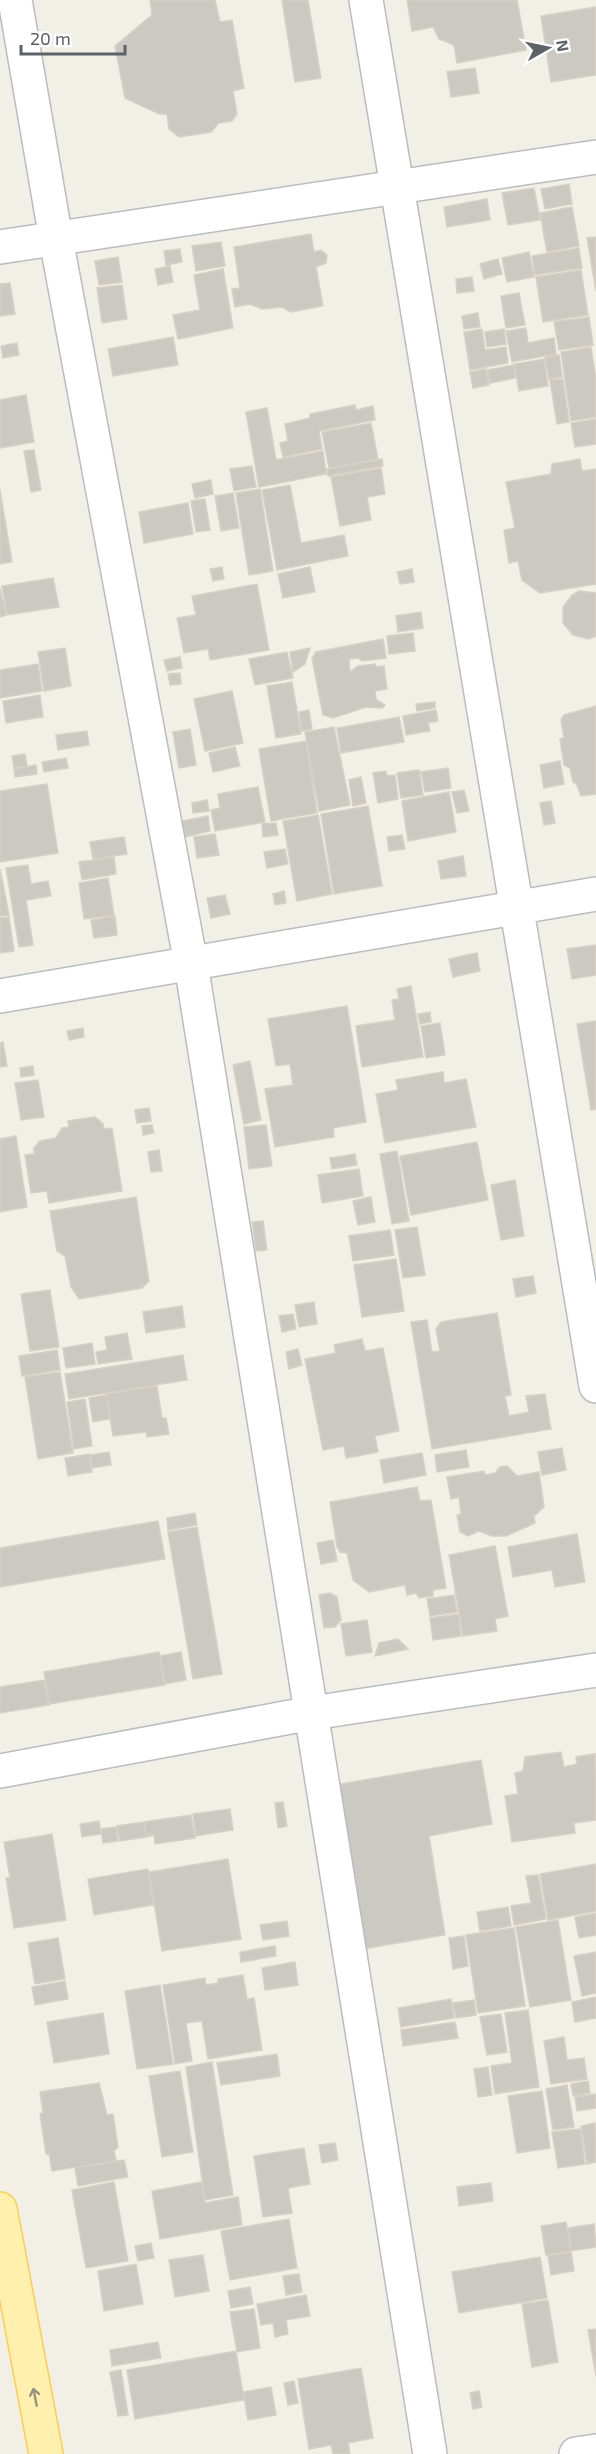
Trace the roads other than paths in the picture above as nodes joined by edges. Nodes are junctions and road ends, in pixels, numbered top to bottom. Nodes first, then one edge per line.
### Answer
1 (15, 0) edge
2 (366, 0) edge
3 (596, 157) edge
4 (396, 188) junction
5 (56, 239) junction
6 (0, 247) edge
7 (596, 894) edge
8 (516, 908) junction
9 (191, 964) junction
10 (0, 996) edge
11 (596, 1386) edge
12 (596, 1670) edge
13 (312, 1713) junction
14 (0, 1771) edge
15 (0, 2209) edge
16 (596, 2451) edge
17 (46, 2454) edge
18 (430, 2454) edge
19 (576, 2454) edge

1 - 5 street
2 - 4 street
3 - 4 street
4 - 5 street
4 - 8 street
5 - 6 street
5 - 9 street
7 - 8 street
8 - 9 street
8 - 11 street
9 - 10 street
9 - 13 street
12 - 13 street
13 - 14 street
13 - 18 street
17 -> 15 main road
16 - 19 street

